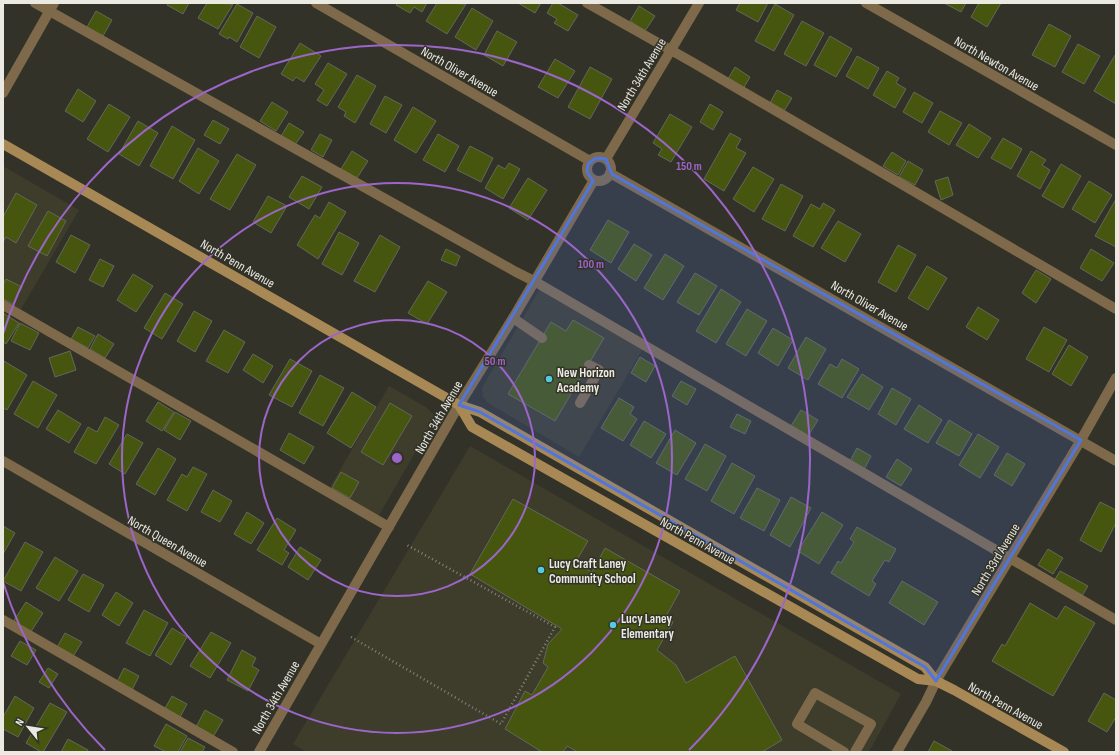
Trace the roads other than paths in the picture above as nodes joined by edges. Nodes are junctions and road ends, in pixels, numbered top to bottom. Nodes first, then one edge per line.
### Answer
1 (35, 3) edge
2 (316, 3) edge
3 (587, 3) edge
4 (699, 3) edge
5 (866, 3) edge
6 (52, 7) edge
7 (670, 49) junction
8 (3, 93) edge
9 (3, 144) edge
10 (1116, 146) edge
11 (606, 159) junction
12 (590, 161) junction
13 (610, 173) junction
14 (594, 180) junction
15 (534, 281) junction
16 (3, 305) edge
17 (1116, 309) edge
18 (513, 318) junction
19 (542, 338) dead end
20 (589, 365) dead end
21 (1116, 378) edge
22 (580, 403) dead end
23 (459, 405) junction
24 (1081, 440) junction
25 (1116, 460) edge
26 (3, 461) edge
27 (389, 527) junction
28 (1011, 558) junction
29 (3, 620) edge
30 (1116, 620) edge
31 (321, 644) junction
32 (936, 681) junction
33 (263, 750) edge
34 (859, 751) edge
35 (233, 752) edge
36 (844, 752) edge
37 (896, 752) edge
38 (1064, 752) edge

1 - 6 street
2 - 12 street, North Oliver Avenue
3 - 7 street
4 - 7 street, North 34th Avenue
5 - 10 street, North Newton Avenue
6 - 8 street
6 - 15 street
7 - 11 street, North 34th Avenue
7 - 17 street
9 - 23 main road, North Penn Avenue
11 - 12 street
11 - 13 street
12 - 14 street
13 - 14 street
13 - 24 street, North Oliver Avenue
14 - 15 street, North 34th Avenue
15 - 18 street, North 34th Avenue
15 - 28 street
16 - 27 street
18 - 19 street
18 - 23 street, North 34th Avenue
20 - 22 street
21 - 24 street, North 33rd Avenue
23 - 27 street, North 34th Avenue
23 - 32 main road, North Penn Avenue
23 - 32 main road, North Penn Avenue
24 - 25 street, North Oliver Avenue
24 - 28 street, North 33rd Avenue
26 - 31 street, North Queen Avenue
27 - 31 street, North 34th Avenue
28 - 30 street
28 - 32 street, North 33rd Avenue
29 - 35 street
31 - 33 street, North 34th Avenue
32 - 37 street, North 33rd Avenue
32 - 38 main road, North Penn Avenue
34 - 36 street

